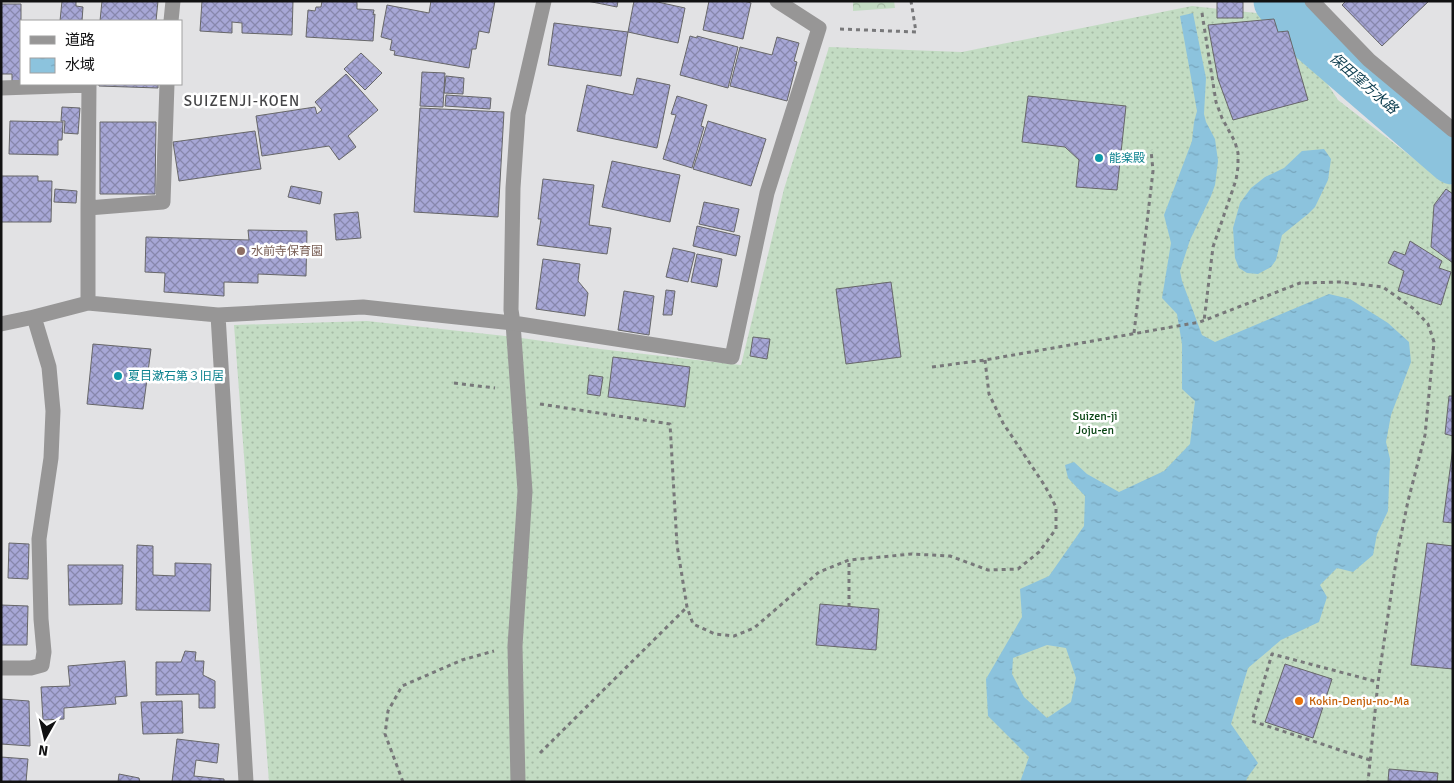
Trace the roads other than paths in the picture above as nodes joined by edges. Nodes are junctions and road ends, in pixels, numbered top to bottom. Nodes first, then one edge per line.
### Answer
1 (173, 1) edge
2 (544, 1) edge
3 (777, 1) edge
4 (1312, 1) edge
5 (171, 20) edge
6 (67, 85) edge
7 (89, 85) edge
8 (167, 85) edge
9 (1, 88) edge
10 (1453, 130) edge
11 (88, 208) junction
12 (88, 304) junction
13 (218, 314) junction
14 (34, 318) junction
15 (513, 323) junction
16 (1, 324) edge
17 (1, 668) edge
18 (518, 778) edge
19 (246, 782) edge

1 - 5 street
2 - 15 street
3 - 15 street
4 - 10 street
6 - 9 street
7 - 11 street
8 - 11 street
11 - 12 street
12 - 13 street
12 - 14 street
13 - 15 street
13 - 19 street
14 - 16 street
14 - 17 street
15 - 18 street

